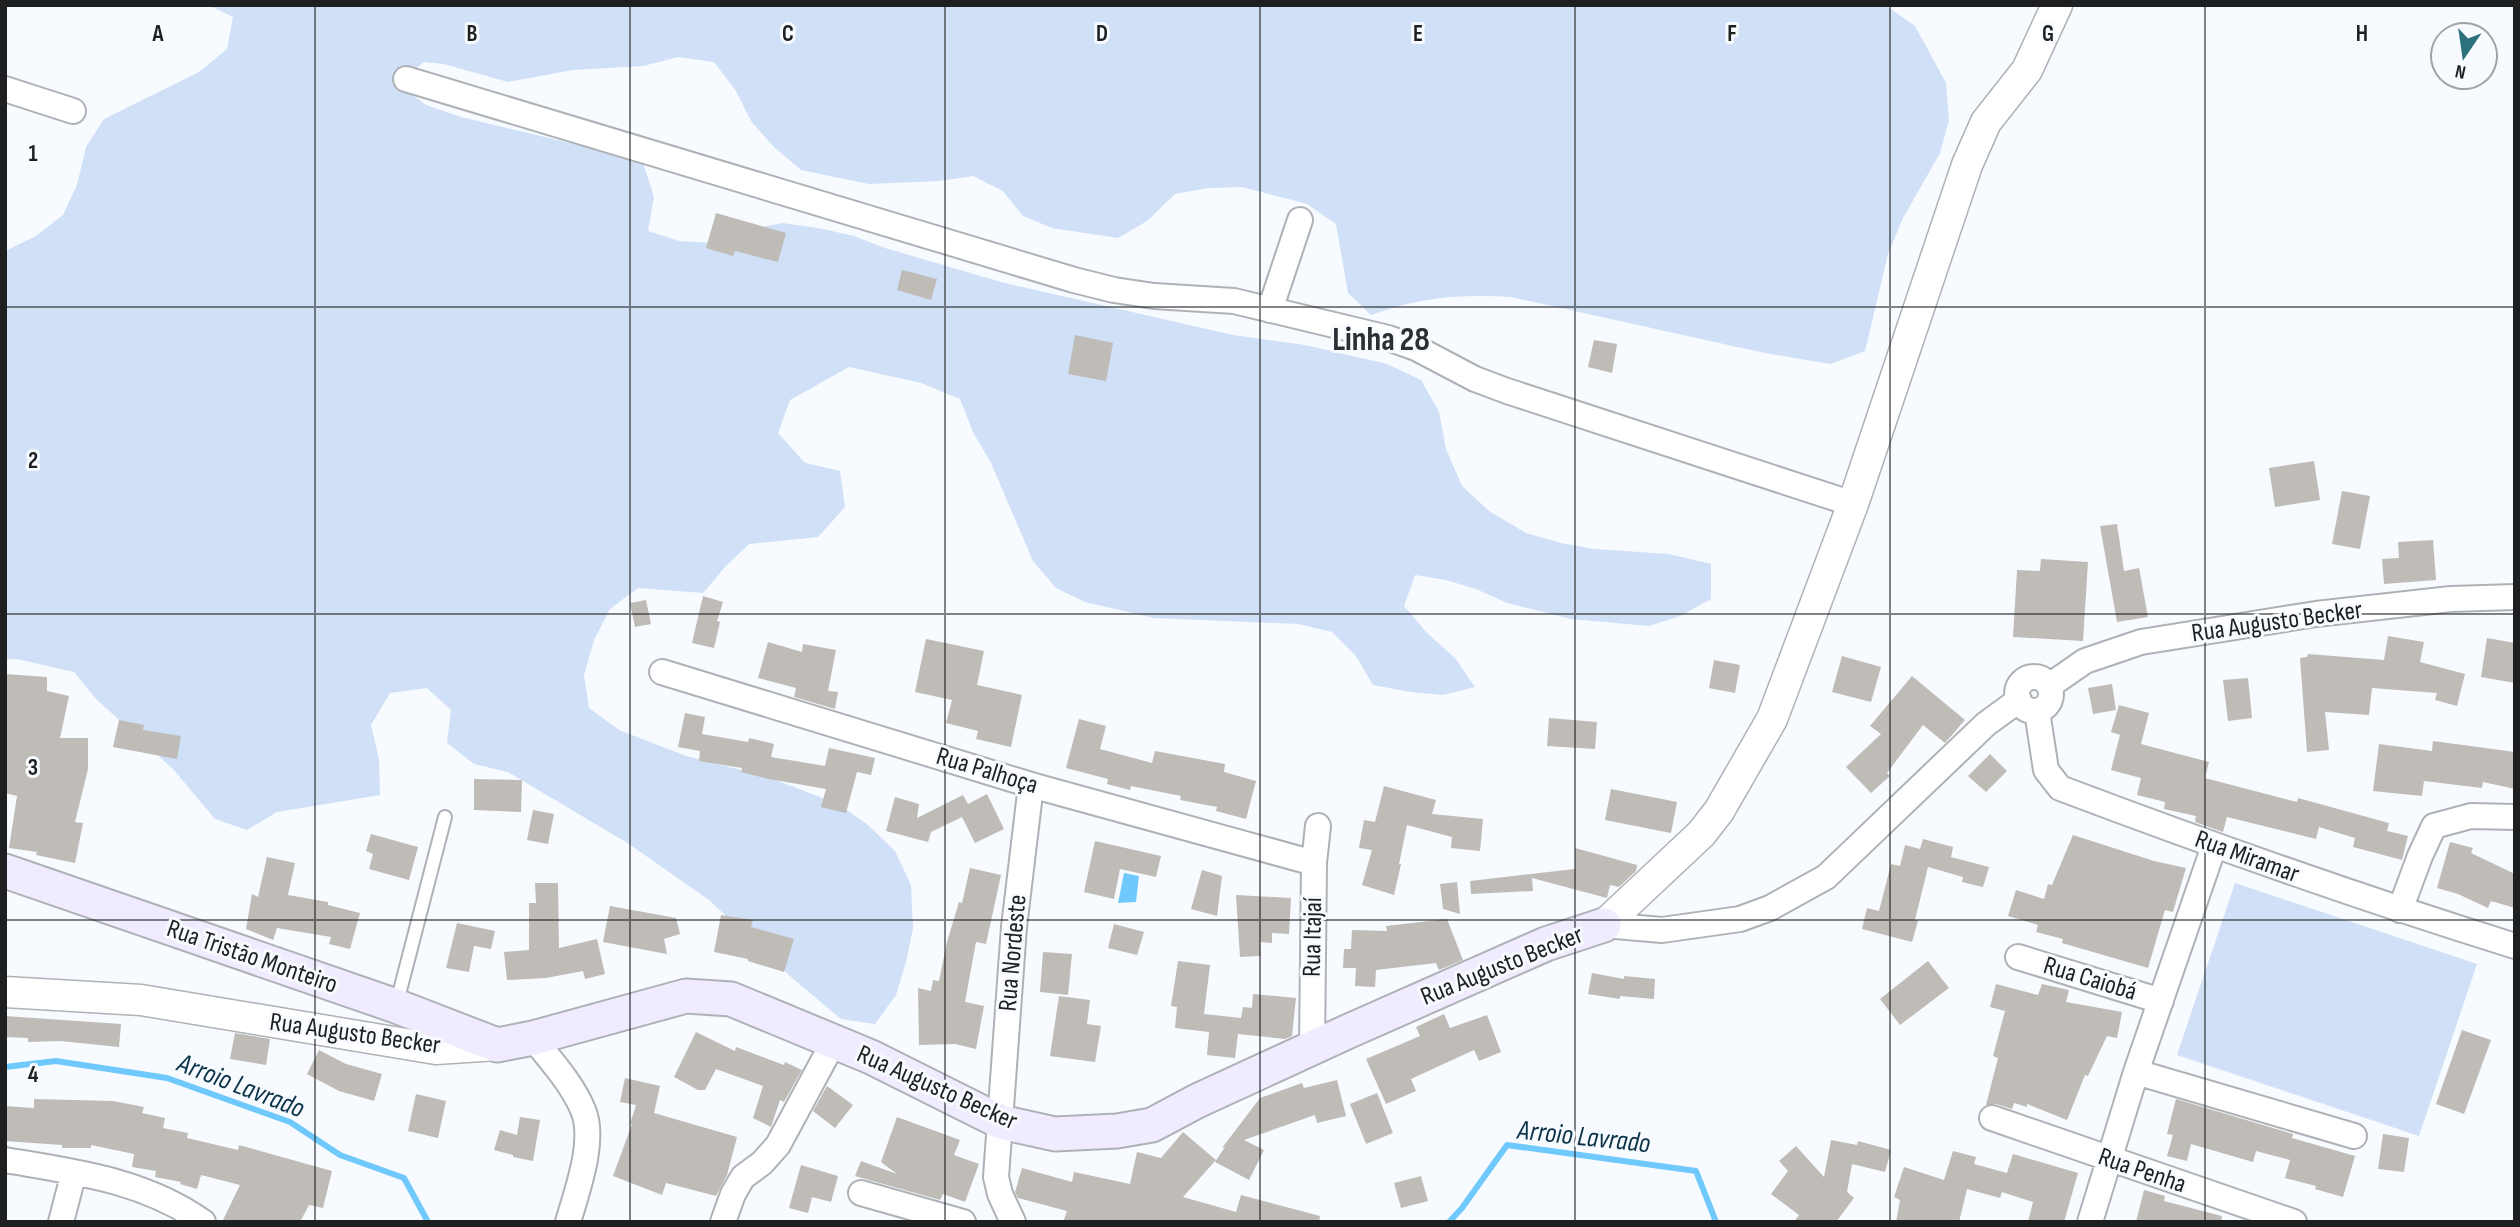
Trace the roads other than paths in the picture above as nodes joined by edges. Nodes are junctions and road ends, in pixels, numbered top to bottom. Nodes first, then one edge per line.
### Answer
1 (2057, 5) edge
2 (405, 79) dead end
3 (5, 89) edge
4 (73, 111) dead end
5 (1300, 220) dead end
6 (1270, 310) junction
7 (1853, 504) junction
8 (2515, 597) edge
9 (662, 672) dead end
10 (2028, 705) junction
11 (1031, 785) junction
12 (445, 817) dead end
13 (2515, 817) edge
14 (1318, 826) dead end
15 (2214, 846) junction
16 (1314, 863) junction
17 (5, 871) edge
18 (2400, 910) junction
19 (1604, 925) junction
20 (2515, 946) edge
21 (2018, 957) dead end
22 (5, 992) edge
23 (2161, 1001) junction
24 (396, 1006) junction
25 (533, 1038) junction
26 (833, 1043) junction
27 (497, 1045) junction
28 (1312, 1048) junction
29 (2136, 1072) junction
30 (1992, 1118) dead end
31 (1001, 1122) junction
32 (2354, 1136) dead end
33 (5, 1160) edge
34 (2111, 1161) junction
35 (74, 1172) junction
36 (861, 1193) dead end
37 (61, 1222) edge
38 (203, 1222) edge
39 (568, 1222) edge
40 (723, 1222) edge
41 (963, 1222) edge
42 (1013, 1222) edge
43 (2090, 1222) edge
44 (2294, 1222) edge

1 - 7 street
2 - 6 street
3 - 4 street
5 - 6 street
6 - 7 street
7 - 19 street
8 - 10 street, Rua Augusto Becker
9 - 11 street, Rua Palhoça
10 - 15 street, Rua Miramar
10 - 19 street, Rua Augusto Becker
11 - 16 street, Rua Palhoça
11 - 31 street, Rua Nordeste
12 - 24 lane
13 - 18 street
14 - 16 street, Rua Itajaí
15 - 18 street, Rua Miramar
15 - 23 street
16 - 28 street, Rua Itajaí
17 - 24 main road, Rua Tristão Monteiro
18 - 20 street, Rua Miramar
19 - 28 main road, Rua Augusto Becker
21 - 23 street, Rua Caiobá
22 - 27 street, Rua Augusto Becker
23 - 29 street
24 - 27 main road, Rua Tristão Monteiro
25 - 26 main road, Rua Augusto Becker
25 - 27 main road, Rua Augusto Becker
25 - 39 street
26 - 31 main road, Rua Augusto Becker
26 - 40 street
28 - 31 main road, Rua Augusto Becker
29 - 32 street
29 - 34 street
30 - 34 street, Rua Penha
31 - 42 street, Rua Nordeste
33 - 35 street
34 - 43 street
34 - 44 street, Rua Penha
35 - 37 street
35 - 38 street
36 - 41 street

